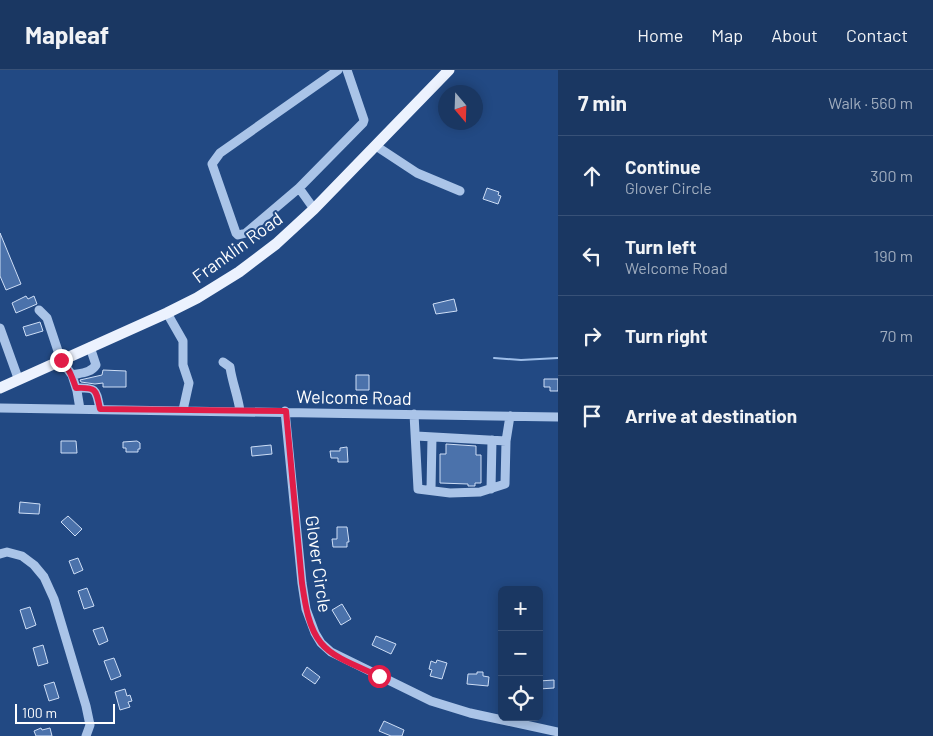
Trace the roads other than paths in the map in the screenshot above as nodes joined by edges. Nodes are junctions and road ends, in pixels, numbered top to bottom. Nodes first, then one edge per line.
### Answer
1 (338, 70) edge
2 (346, 70) edge
3 (449, 70) edge
4 (376, 146) junction
5 (299, 188) junction
6 (460, 191) dead end
7 (314, 208) junction
8 (39, 310) dead end
9 (167, 313) junction
10 (0, 328) edge
11 (90, 347) junction
12 (61, 360) junction
13 (223, 362) dead end
14 (72, 375) junction
15 (18, 378) junction
16 (0, 388) edge
17 (76, 388) junction
18 (0, 408) edge
19 (80, 409) junction
20 (100, 409) junction
21 (184, 410) junction
22 (240, 411) junction
23 (286, 411) junction
24 (414, 414) junction
25 (510, 416) junction
26 (558, 417) edge
27 (416, 436) junction
28 (432, 437) junction
29 (492, 440) junction
30 (506, 440) junction
31 (431, 489) junction
32 (491, 489) junction
33 (0, 554) edge
34 (558, 732) edge
35 (86, 736) edge

1 - 5 street
2 - 5 street
3 - 4 main road, Franklin Road
4 - 6 street
4 - 7 main road, Franklin Road
5 - 7 street
7 - 9 main road, Franklin Road
8 - 12 street
9 - 11 main road, Franklin Road
9 - 21 street
10 - 15 street
11 - 12 main road, Franklin Road
11 - 14 street
12 - 14 street
12 - 15 main road, Franklin Road
13 - 22 street
14 - 17 street
15 - 16 main road, Franklin Road
17 - 19 street
17 - 20 street
18 - 19 street, Welcome Road
19 - 20 street, Welcome Road
20 - 21 street, Welcome Road
21 - 22 street, Welcome Road
22 - 23 street, Welcome Road
23 - 24 street, Welcome Road
23 - 34 street, Glover Circle
24 - 25 street, Welcome Road
24 - 27 street
25 - 26 street, Welcome Road
25 - 30 street
27 - 28 street
27 - 31 street
28 - 29 street
28 - 31 street
29 - 30 street
29 - 32 street
30 - 32 street
31 - 32 street
33 - 35 street

